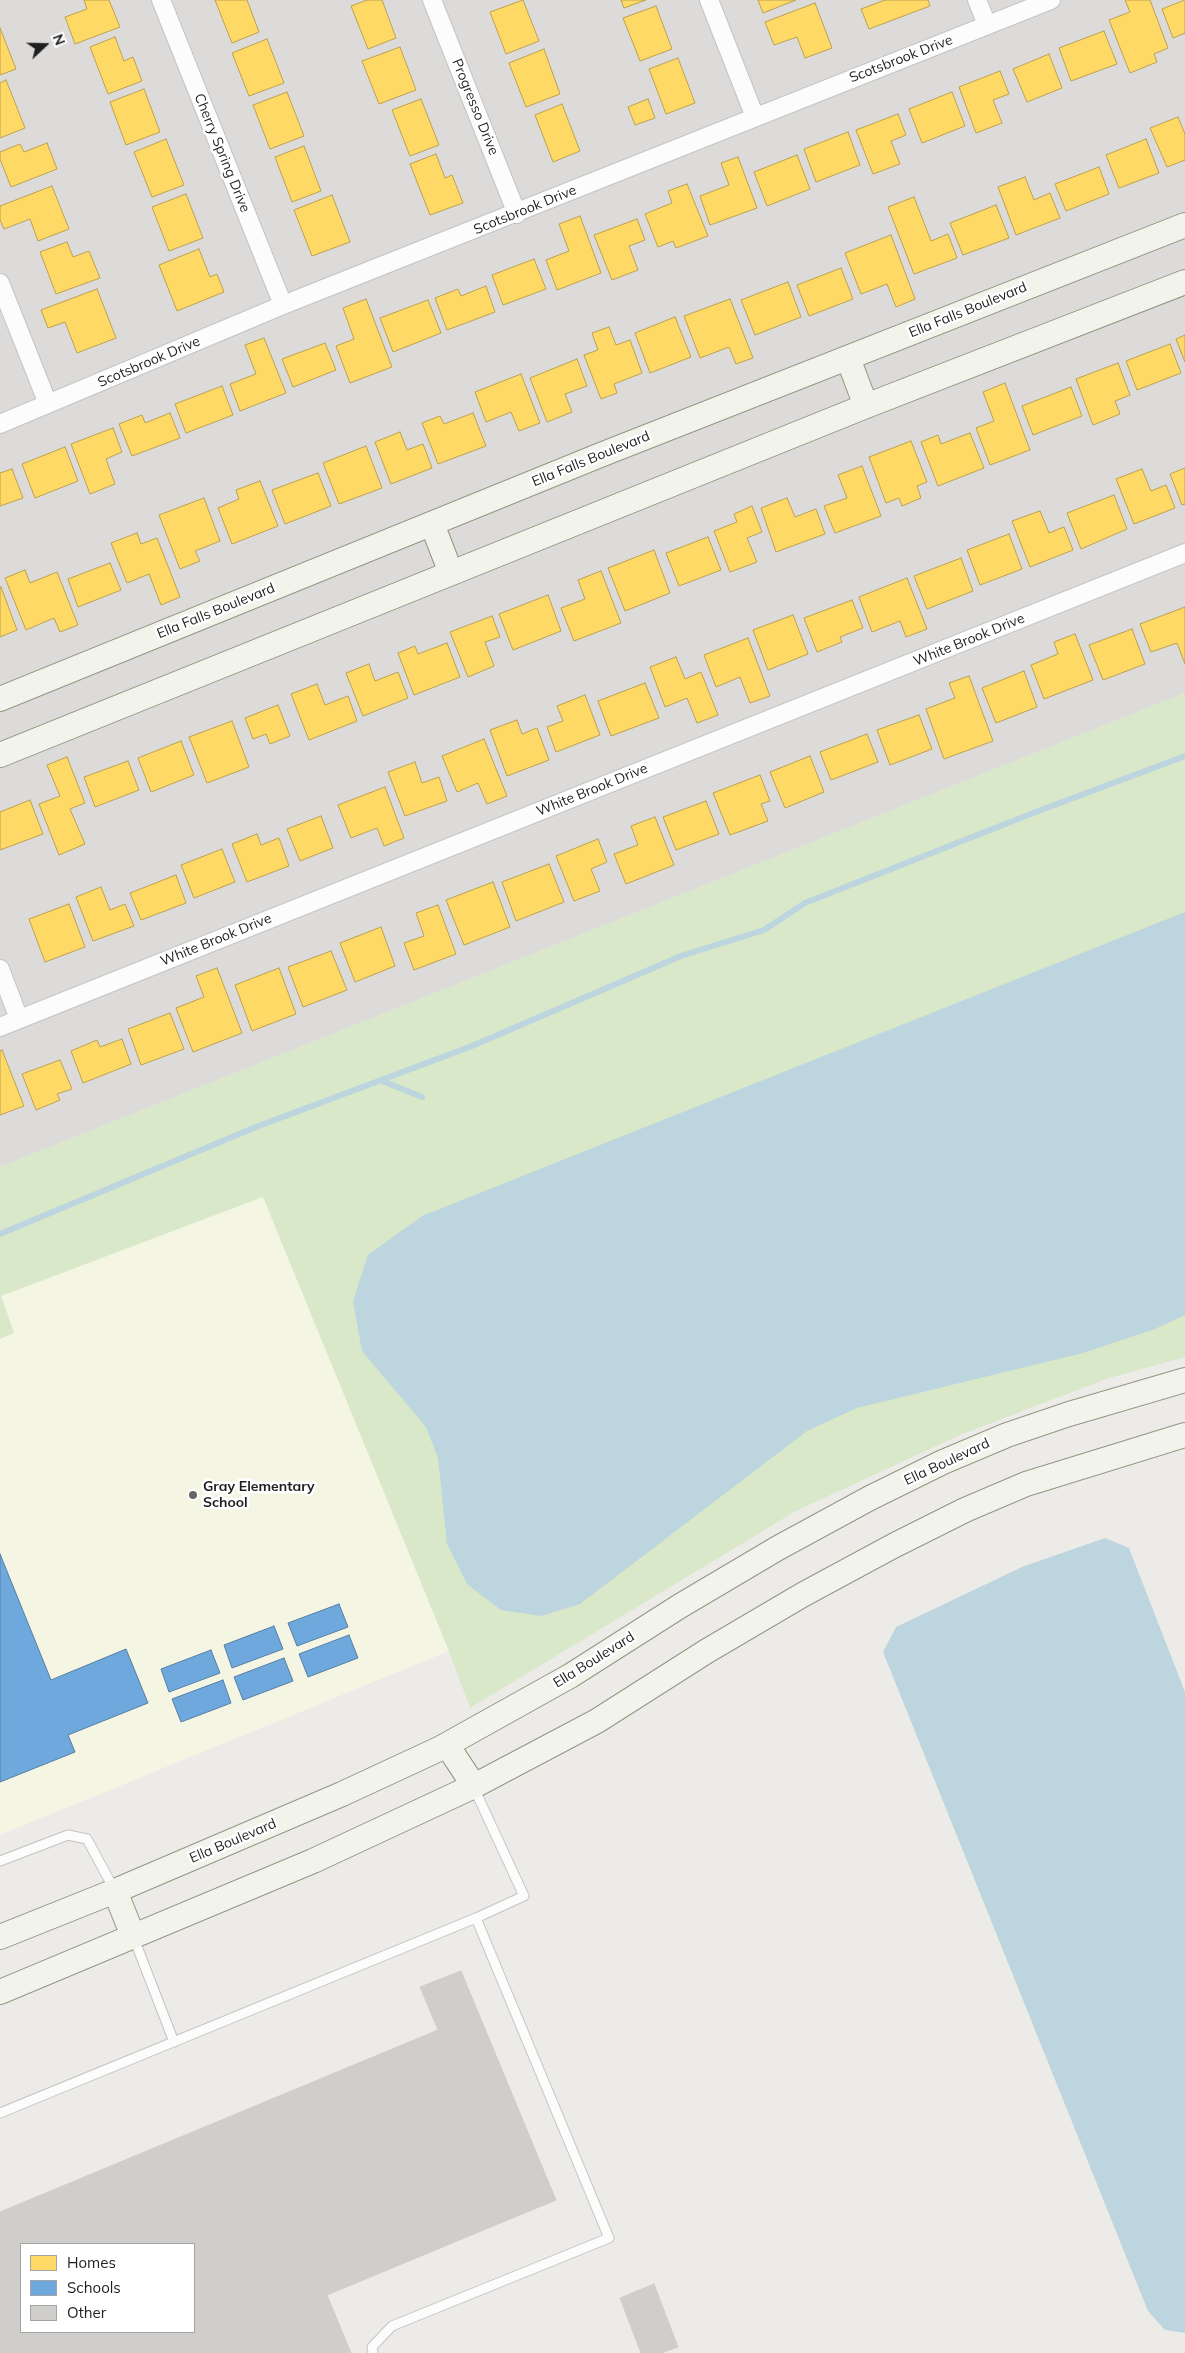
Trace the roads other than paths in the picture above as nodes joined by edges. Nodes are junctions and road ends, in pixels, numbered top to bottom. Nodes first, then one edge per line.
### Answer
1 (161, 0) edge
2 (432, 0) edge
3 (709, 0) edge
4 (977, 0) edge
5 (1051, 0) edge
6 (987, 25) junction
7 (755, 117) junction
8 (518, 214) junction
9 (1185, 225) edge
10 (1185, 282) edge
11 (0, 283) edge
12 (283, 306) junction
13 (848, 358) junction
14 (48, 404) junction
15 (866, 406) junction
16 (0, 424) edge
17 (432, 524) junction
18 (1185, 553) edge
19 (451, 573) junction
20 (0, 699) edge
21 (0, 755) edge
22 (0, 969) edge
23 (19, 1019) junction
24 (0, 1027) edge
25 (1185, 1380) edge
26 (1185, 1434) edge
27 (447, 1745) junction
28 (474, 1786) junction
29 (0, 1861) edge
30 (115, 1891) junction
31 (476, 1918) junction
32 (133, 1936) junction
33 (0, 1937) edge
34 (0, 1992) edge
35 (174, 2042) junction
36 (0, 2113) edge
37 (372, 2353) edge

1 - 12 street, Cherry Spring Drive
2 - 8 street, Progresso Drive
3 - 7 street
4 - 6 street
5 - 6 street, Scotsbrook Drive
6 - 7 street, Scotsbrook Drive
7 - 8 street, Scotsbrook Drive
8 - 12 street, Scotsbrook Drive
9 - 13 main road, Ella Falls Boulevard
10 - 15 main road
11 - 14 street
12 - 14 street, Scotsbrook Drive
13 - 15 main road
13 - 17 main road, Ella Falls Boulevard
14 - 16 street, Scotsbrook Drive
15 - 19 main road
17 - 19 main road
17 - 20 main road, Ella Falls Boulevard
18 - 23 street, White Brook Drive
19 - 21 main road
22 - 23 street
23 - 24 street, White Brook Drive
25 - 27 main road, Ella Boulevard
26 - 28 main road
27 - 28 main road
27 - 30 main road, Ella Boulevard
28 - 31 lane
28 - 32 main road
29 - 30 lane
30 - 32 main road
30 - 33 main road, Ella Boulevard
31 - 35 lane
31 - 37 lane
32 - 34 main road
32 - 35 lane
35 - 36 lane

